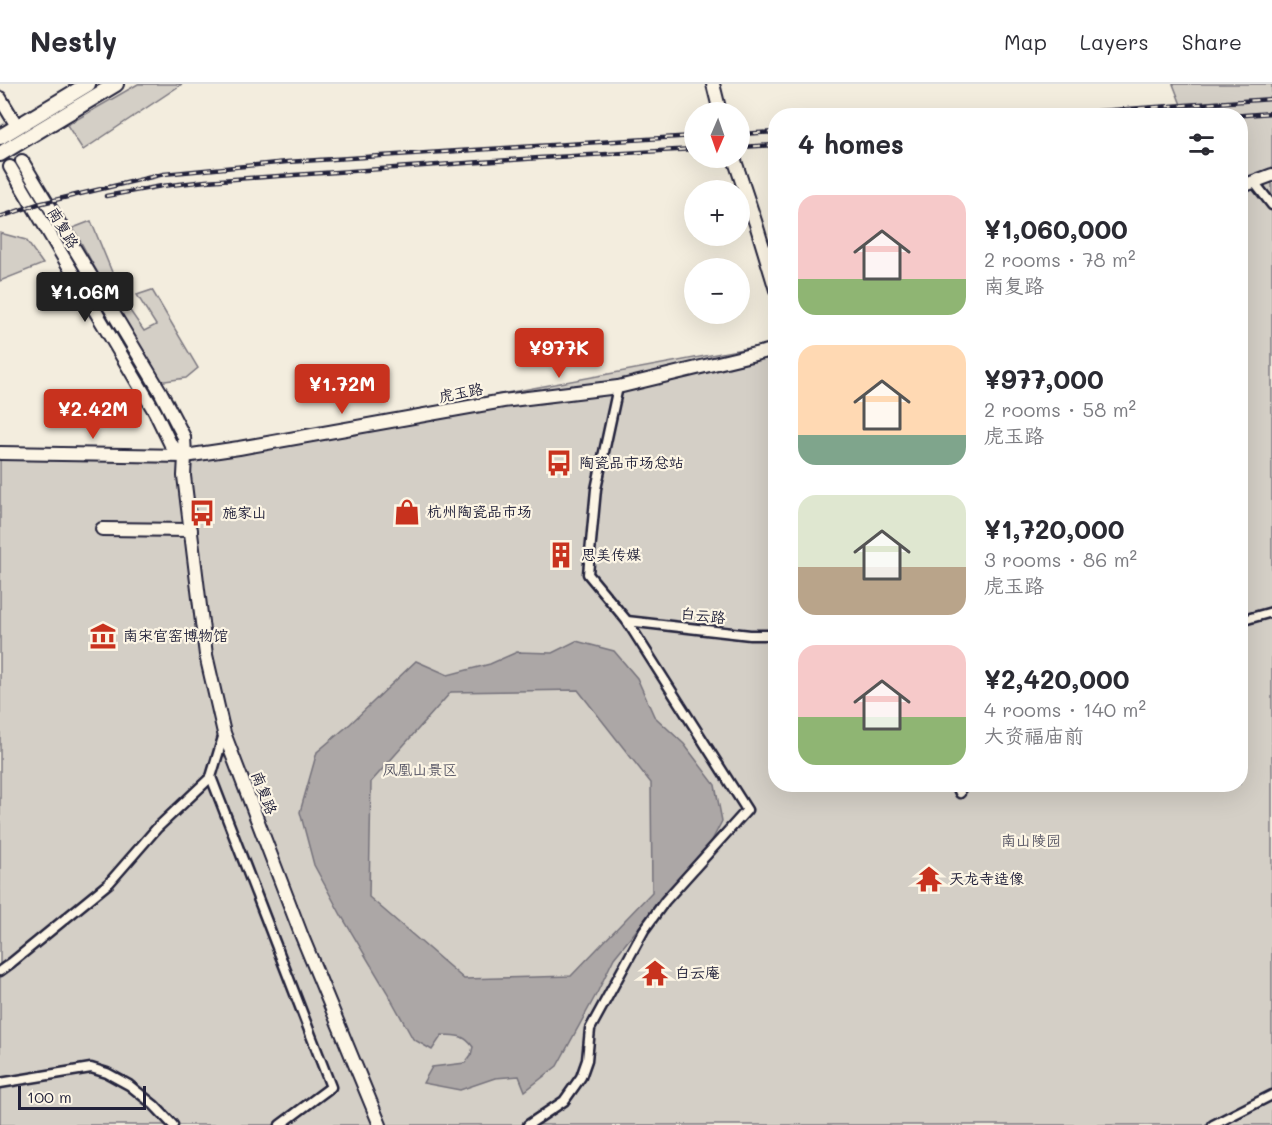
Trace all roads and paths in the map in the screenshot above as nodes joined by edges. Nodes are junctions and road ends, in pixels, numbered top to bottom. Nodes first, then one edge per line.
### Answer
1 (88, 84) edge
2 (116, 84) edge
3 (713, 84) edge
4 (0, 98) edge
5 (718, 102) edge
6 (17, 126) junction
7 (0, 137) edge
8 (0, 154) edge
9 (22, 161) tunnel mouth
10 (10, 167) tunnel mouth
11 (737, 168) edge
12 (1272, 175) edge
13 (1254, 182) junction
14 (1248, 184) edge
15 (1272, 205) edge
16 (768, 264) edge
17 (768, 351) edge
18 (618, 387) junction
19 (0, 453) edge
20 (185, 456) junction
21 (102, 529) dead end
22 (191, 530) junction
23 (1272, 612) edge
24 (1248, 619) edge
25 (627, 621) junction
26 (768, 635) edge
27 (224, 733) junction
28 (211, 777) junction
29 (0, 971) edge
30 (0, 1083) edge
31 (1272, 1095) edge
32 (173, 1125) edge
33 (280, 1125) edge
34 (380, 1125) edge
35 (528, 1125) edge
36 (1213, 1125) edge

1 - 6 main road
2 - 8 main road
3 - 5 street
4 - 6 street
6 - 7 main road
9 - 20 street, 南复路
10 - 20 street, 南复路
11 - 16 street
12 - 13 street
13 - 14 street
13 - 15 street
17 - 18 street, 虎玉路
18 - 20 street, 虎玉路
18 - 25 street
19 - 20 street, 虎玉路
20 - 22 street, 南复路
21 - 22 street
22 - 27 street, 南复路
23 - 24 street
25 - 26 street, 白云路
25 - 35 street
27 - 28 street
27 - 34 street, 南复路
28 - 29 street
28 - 33 street
30 - 32 street
31 - 36 street

